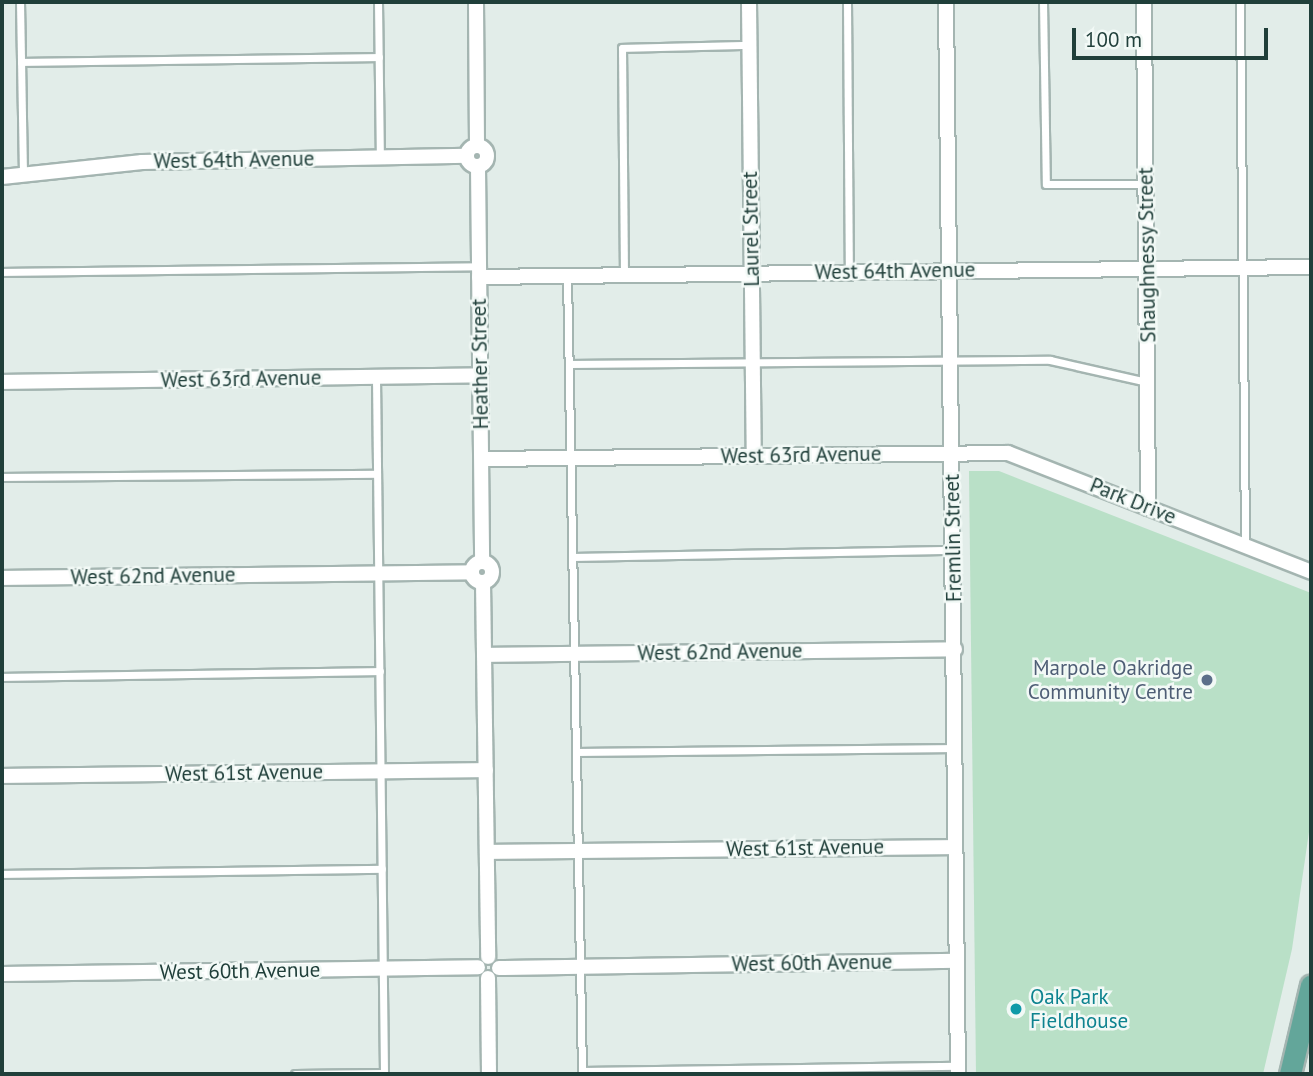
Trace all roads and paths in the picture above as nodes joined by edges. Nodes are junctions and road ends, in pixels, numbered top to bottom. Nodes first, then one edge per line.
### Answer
1 (20, 2) edge
2 (378, 2) edge
3 (476, 2) edge
4 (749, 2) edge
5 (847, 2) edge
6 (946, 2) edge
7 (1044, 2) edge
8 (1144, 2) edge
9 (1240, 2) edge
10 (749, 45) junction
11 (379, 57) junction
12 (21, 62) junction
13 (474, 156) junction
14 (380, 157) junction
15 (23, 175) junction
16 (2, 177) edge
17 (1146, 184) junction
18 (1311, 267) edge
19 (1148, 268) junction
20 (1242, 268) junction
21 (950, 271) junction
22 (2, 272) edge
23 (479, 272) junction
24 (849, 272) junction
25 (752, 273) junction
26 (624, 275) junction
27 (567, 276) junction
28 (950, 361) junction
29 (569, 364) junction
30 (753, 364) junction
31 (480, 375) junction
32 (376, 377) junction
33 (2, 382) edge
34 (1149, 383) junction
35 (951, 452) junction
36 (754, 455) junction
37 (572, 457) junction
38 (482, 458) junction
39 (377, 474) junction
40 (2, 477) edge
41 (1149, 508) junction
42 (1245, 545) junction
43 (953, 550) junction
44 (576, 557) junction
45 (479, 572) junction
46 (1311, 572) edge
47 (379, 574) junction
48 (2, 578) edge
49 (955, 649) junction
50 (577, 654) junction
51 (484, 655) junction
52 (380, 671) junction
53 (2, 677) edge
54 (955, 748) junction
55 (579, 752) junction
56 (486, 769) junction
57 (381, 771) junction
58 (2, 776) edge
59 (955, 847) junction
60 (579, 851) junction
61 (487, 852) junction
62 (382, 869) junction
63 (2, 874) edge
64 (957, 961) junction
65 (581, 966) junction
66 (488, 968) junction
67 (383, 969) junction
68 (2, 974) edge
69 (1311, 985) edge
70 (958, 1070) edge
71 (384, 1073) edge
72 (582, 1073) edge
73 (295, 1074) edge
74 (489, 1074) edge
75 (1290, 1074) edge

1 - 12 lane
2 - 11 lane
3 - 13 street, Heather Street
4 - 10 street, Laurel Street
5 - 24 lane
6 - 21 street, Fremlin Street
7 - 17 lane
8 - 17 street, Shaughnessy Street
9 - 20 lane
10 - 25 street, Laurel Street
10 - 26 lane
11 - 12 lane
11 - 14 lane
12 - 15 lane
13 - 14 street, West 64th Avenue
13 - 23 street, Heather Street
14 - 15 street, West 64th Avenue
15 - 16 street, West 64th Avenue
17 - 19 street, Shaughnessy Street
18 - 20 street, West 64th Avenue
19 - 20 street, West 64th Avenue
19 - 21 street, West 64th Avenue
19 - 34 street, Shaughnessy Street
20 - 42 lane
21 - 24 street, West 64th Avenue
21 - 28 street, Fremlin Street
22 - 23 lane
23 - 27 street, West 64th Avenue
23 - 31 street, Heather Street
24 - 25 street, West 64th Avenue
25 - 26 street, West 64th Avenue
25 - 30 street, Laurel Street
26 - 27 street, West 64th Avenue
27 - 29 lane
28 - 30 lane
28 - 34 lane
28 - 35 street, Fremlin Street
29 - 30 lane
29 - 37 lane
30 - 36 street, Laurel Street
31 - 32 street, West 63rd Avenue
31 - 38 street, Heather Street
32 - 33 street, West 63rd Avenue
32 - 39 lane
34 - 41 street, Shaughnessy Street
35 - 36 street, West 63rd Avenue
35 - 41 street, Park Drive
35 - 43 street, Fremlin Street
36 - 37 street, West 63rd Avenue
37 - 38 street, West 63rd Avenue
37 - 44 lane
38 - 45 street, Heather Street
39 - 40 lane
39 - 47 lane
41 - 42 street, Park Drive
42 - 46 street, Park Drive
43 - 44 lane
43 - 49 street, Fremlin Street
44 - 50 lane
45 - 47 street, West 62nd Avenue
45 - 51 street, Heather Street
47 - 48 street, West 62nd Avenue
47 - 52 lane
49 - 50 street, West 62nd Avenue
49 - 54 street, Fremlin Street
50 - 51 street, West 62nd Avenue
50 - 55 lane
51 - 56 street, Heather Street
52 - 53 lane
52 - 57 lane
54 - 55 lane
54 - 59 street, Fremlin Street
55 - 60 lane
56 - 57 street, West 61st Avenue
56 - 61 street, Heather Street
57 - 58 street, West 61st Avenue
57 - 62 lane
59 - 60 street, West 61st Avenue
59 - 64 street, Fremlin Street
60 - 61 street, West 61st Avenue
60 - 65 lane
61 - 66 street, Heather Street
62 - 63 lane
62 - 67 lane
64 - 65 street, West 60th Avenue
64 - 70 street, Fremlin Street
65 - 66 street, West 60th Avenue
65 - 72 lane
66 - 67 street, West 60th Avenue
66 - 74 street, Heather Street
67 - 68 street, West 60th Avenue
67 - 71 lane
69 - 75 main road
70 - 72 lane
71 - 73 lane

